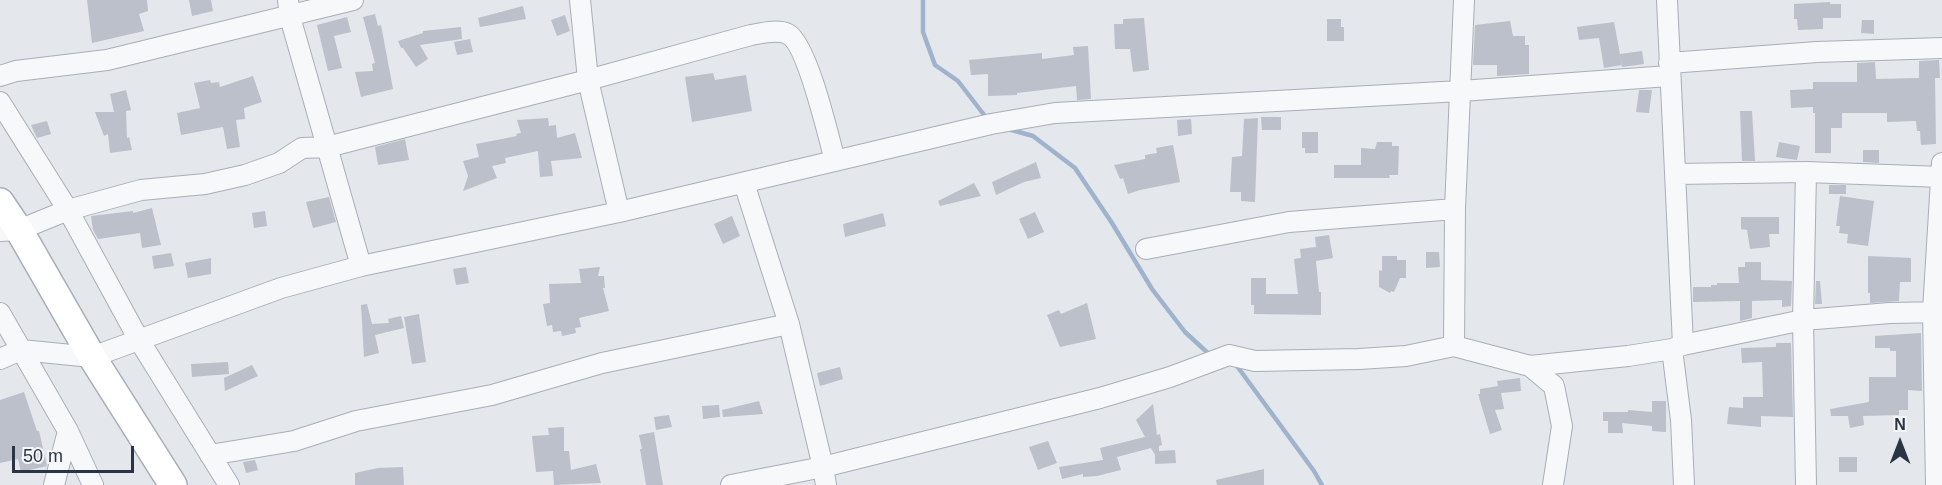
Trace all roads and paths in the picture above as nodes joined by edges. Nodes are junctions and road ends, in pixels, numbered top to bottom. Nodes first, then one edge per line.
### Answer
1 (353, 0) edge
2 (580, 0) edge
3 (1464, 0) edge
4 (1667, 0) edge
5 (289, 8) edge
6 (1942, 48) edge
7 (1669, 70) junction
8 (0, 76) edge
9 (588, 80) junction
10 (1461, 91) junction
11 (0, 102) edge
12 (327, 147) junction
13 (836, 161) junction
14 (1942, 163) edge
15 (1806, 172) junction
16 (1676, 174) junction
17 (1942, 177) edge
18 (744, 183) junction
19 (0, 202) edge
20 (1455, 209) junction
21 (68, 210) junction
22 (619, 212) junction
23 (10, 230) edge
24 (1146, 249) dead end
25 (361, 266) junction
26 (1937, 311) edge
27 (0, 314) edge
28 (1803, 320) junction
29 (789, 324) junction
30 (140, 340) junction
31 (1454, 346) junction
32 (1677, 347) junction
33 (21, 350) junction
34 (92, 357) junction
35 (0, 359) edge
36 (1530, 366) junction
37 (68, 431) junction
38 (210, 455) junction
39 (825, 476) edge
40 (54, 485) edge
41 (93, 485) edge
42 (173, 485) edge
43 (229, 485) edge
44 (731, 485) edge
45 (1553, 485) edge
46 (1684, 485) edge
47 (1806, 485) edge
48 (1936, 485) edge

1 - 5 street
2 - 9 street
3 - 10 street
4 - 7 street
5 - 8 street
5 - 12 street
6 - 7 street
7 - 10 street
7 - 16 street
9 - 12 street
9 - 13 street
9 - 22 street
10 - 13 street
10 - 20 street
11 - 21 street
12 - 21 street
12 - 25 street
13 - 18 street
14 - 17 street
15 - 16 street
15 - 17 street
15 - 28 street
16 - 32 street
17 - 26 street
18 - 22 street
18 - 29 street
19 - 23 main road
20 - 24 street
20 - 31 street
21 - 23 street
21 - 30 street
22 - 25 street
23 - 34 main road
25 - 30 street
26 - 28 street
26 - 48 street
27 - 33 street
28 - 32 street
28 - 47 street
29 - 38 street
29 - 39 street
30 - 34 street
30 - 38 street
31 - 36 street
31 - 39 street
32 - 36 street
32 - 46 street
33 - 34 street
33 - 35 street
33 - 37 street
34 - 42 main road
36 - 45 street
37 - 40 street
37 - 41 street
38 - 43 street
39 - 44 street

